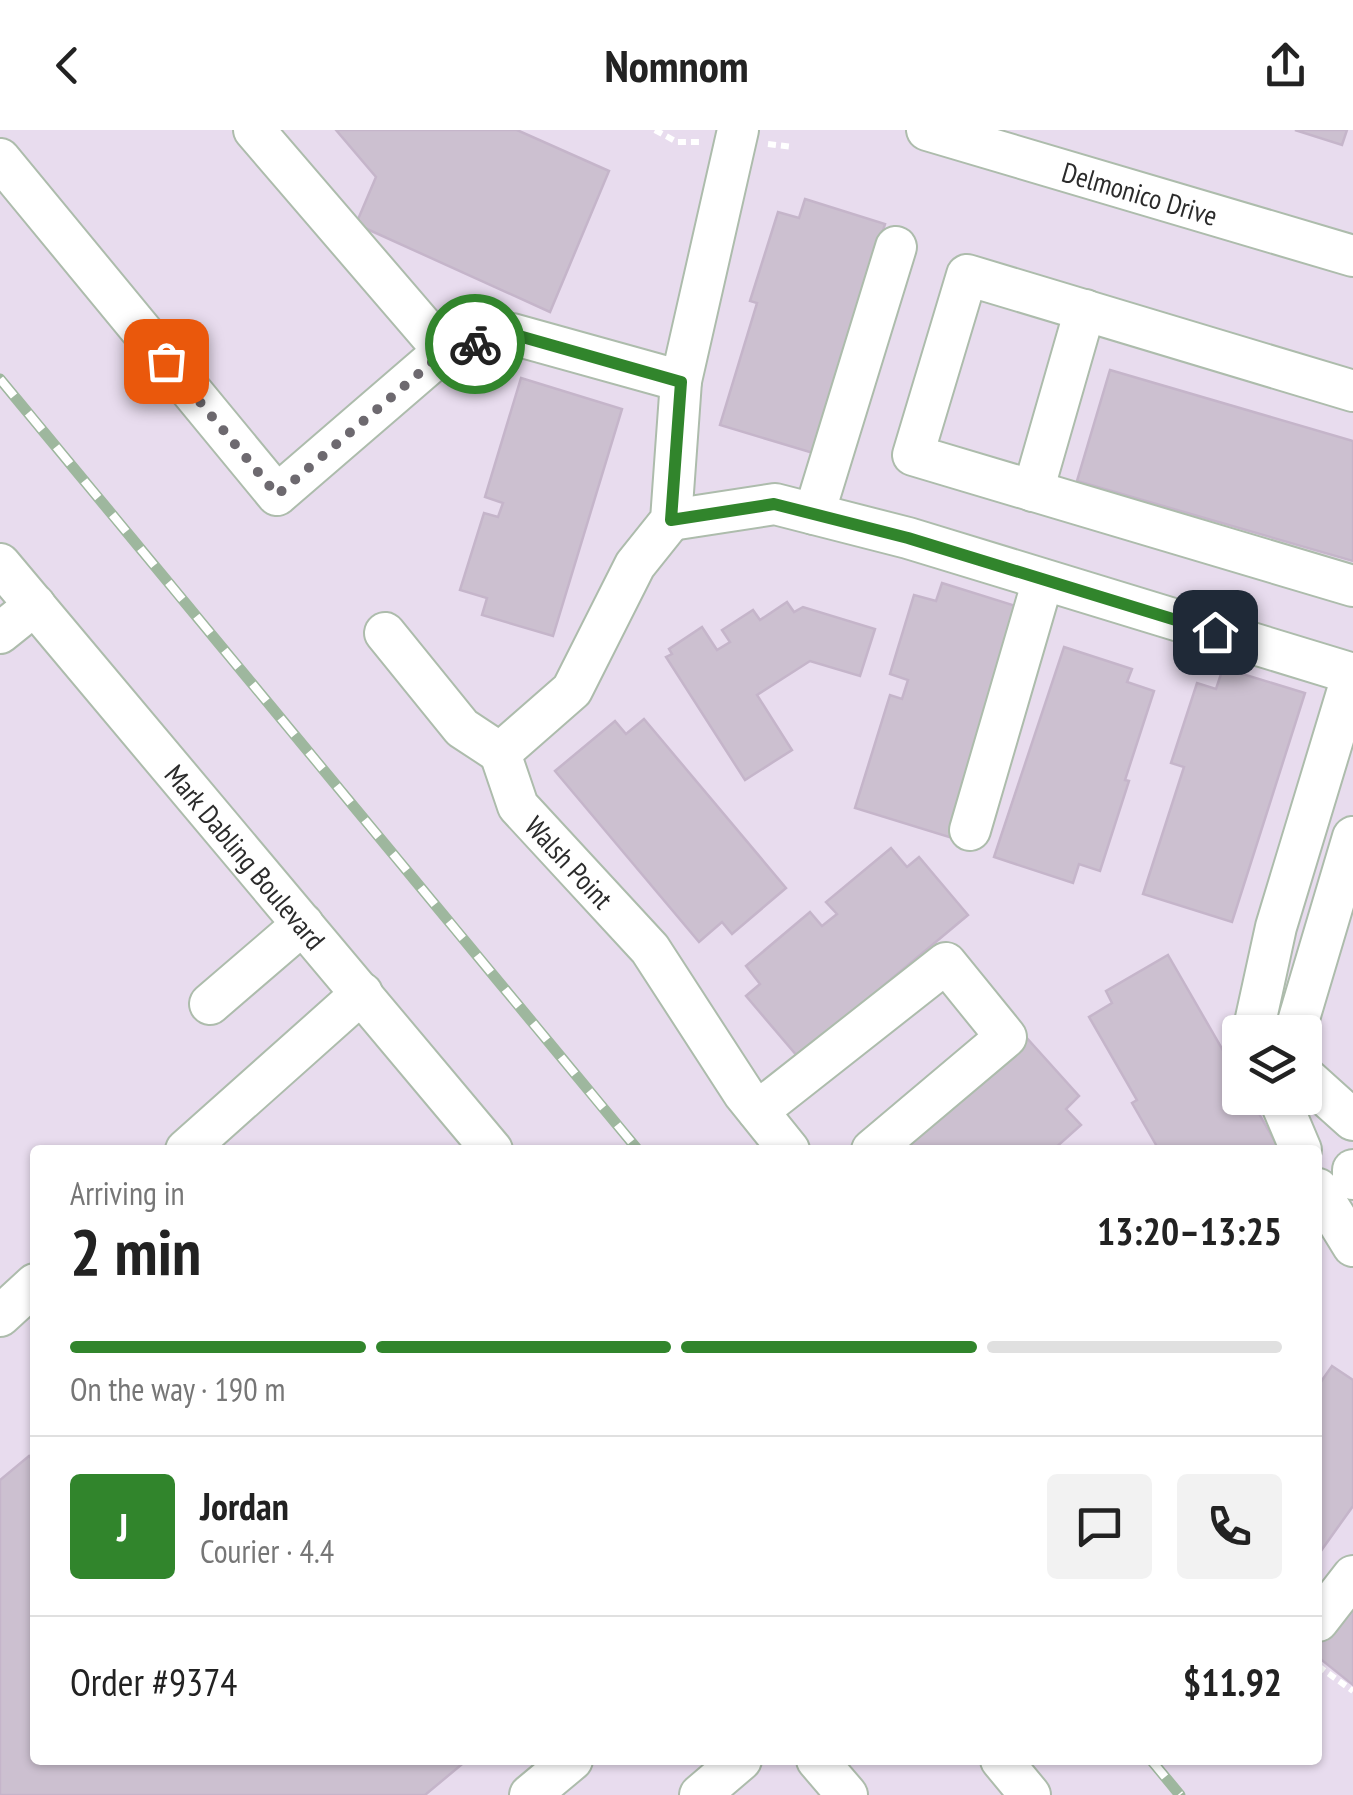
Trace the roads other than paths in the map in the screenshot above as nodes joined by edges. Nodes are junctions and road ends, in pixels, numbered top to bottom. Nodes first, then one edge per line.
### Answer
1 (254, 130) edge
2 (738, 130) edge
3 (927, 130) edge
4 (0, 159) edge
5 (896, 247) dead end
6 (1353, 256) edge
7 (1086, 310) junction
8 (444, 352) junction
9 (681, 382) junction
10 (1353, 391) edge
11 (1033, 491) junction
12 (814, 514) junction
13 (671, 520) junction
14 (0, 564) edge
15 (1044, 580) junction
16 (1353, 586) edge
17 (35, 605) junction
18 (0, 633) edge
19 (385, 633) dead end
20 (1353, 674) edge
21 (500, 753) junction
22 (970, 830) dead end
23 (1353, 837) edge
24 (303, 924) junction
25 (362, 993) junction
26 (210, 1004) dead end
27 (1256, 1015) edge
28 (1300, 1015) edge
29 (1322, 1092) edge
30 (758, 1111) junction
31 (1286, 1115) edge
32 (1353, 1120) edge
33 (192, 1145) edge
34 (488, 1145) edge
35 (785, 1145) edge
36 (878, 1145) edge
37 (1298, 1145) edge
38 (1353, 1170) edge
39 (1353, 1179) edge
40 (1322, 1196) edge
41 (1353, 1246) edge
42 (30, 1289) edge
43 (0, 1316) edge
44 (1353, 1576) edge
45 (1322, 1616) edge
46 (566, 1765) edge
47 (734, 1765) edge
48 (821, 1765) edge
49 (1005, 1765) edge
50 (530, 1795) edge
51 (700, 1795) edge
52 (847, 1795) edge
53 (1030, 1795) edge

1 - 8 street
2 - 9 street
3 - 6 street, Delmonico Drive
4 - 8 street
5 - 12 street
7 - 10 street
7 - 11 street
7 - 11 street
8 - 9 street
9 - 13 street
11 - 16 street
12 - 13 street
12 - 15 street
13 - 21 street
14 - 17 street, Mark Dabling Boulevard
15 - 20 street
15 - 22 street
17 - 18 street
17 - 24 street, Mark Dabling Boulevard
19 - 21 street
20 - 27 street
21 - 30 street, Walsh Point
23 - 28 street
24 - 25 street, Mark Dabling Boulevard
24 - 26 street
25 - 33 street
25 - 34 street, Mark Dabling Boulevard
29 - 32 street
30 - 35 street, Walsh Point
30 - 36 street
31 - 37 street
38 - 39 street
40 - 41 street
42 - 43 street
44 - 45 street
46 - 50 street
47 - 51 street
48 - 52 street
49 - 53 street

